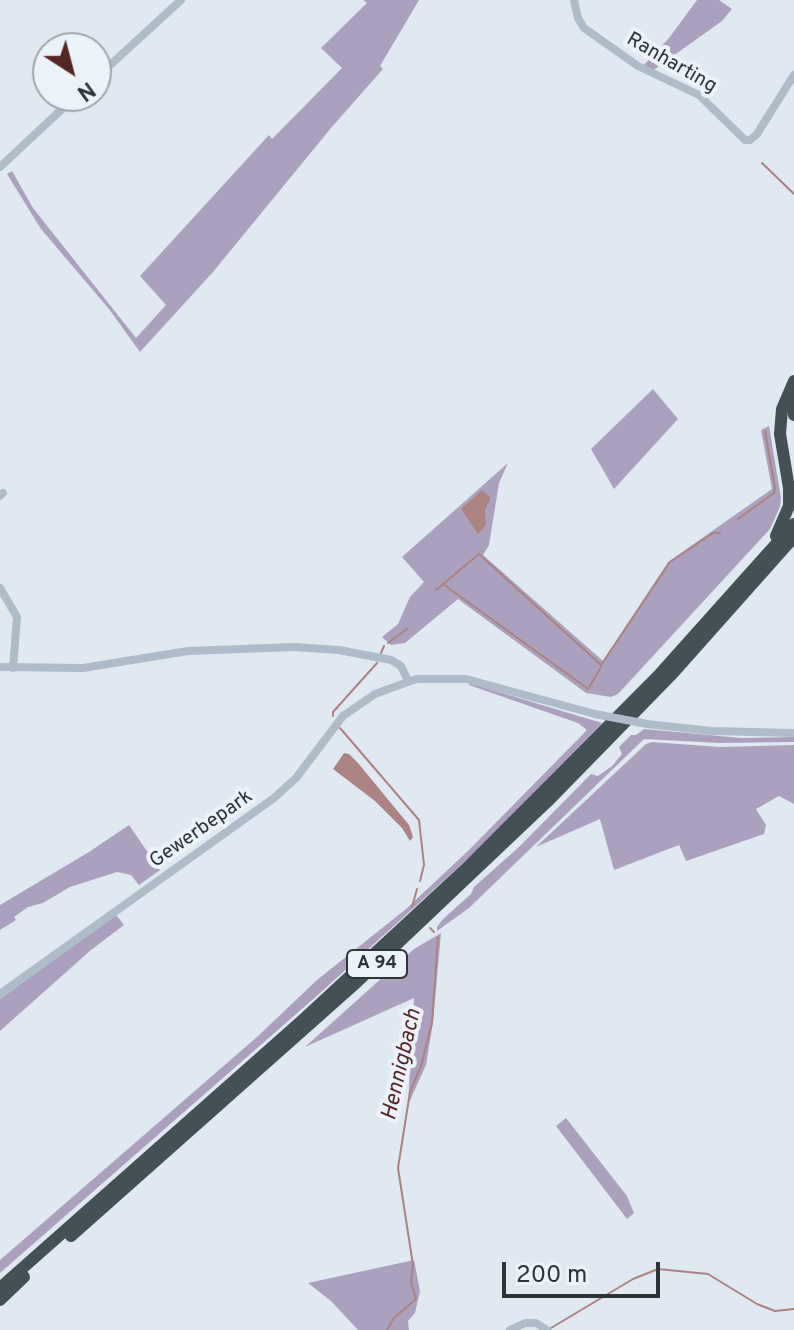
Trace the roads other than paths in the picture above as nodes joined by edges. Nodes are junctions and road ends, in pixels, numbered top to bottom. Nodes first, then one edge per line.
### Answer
1 (181, 0) edge
2 (574, 0) edge
3 (112, 63) edge
4 (794, 75) edge
5 (58, 112) edge
6 (1, 163) edge
7 (794, 382) edge
8 (794, 415) edge
9 (794, 524) edge
10 (794, 537) edge
11 (764, 559) junction
12 (0, 588) edge
13 (0, 667) edge
14 (13, 668) junction
15 (408, 681) junction
16 (794, 733) edge
17 (0, 994) edge
18 (0, 1288) edge
19 (0, 1300) edge
20 (510, 1330) edge
21 (547, 1330) edge

1 - 3 street
2 - 4 street, Ranharting
5 - 6 street
7 - 8 highway
7 - 11 highway
9 - 11 highway, A 94
10 - 19 highway, A 94
11 - 18 highway, A 94
12 - 14 street
13 - 14 street
14 - 15 street
15 - 16 street, Gewerbepark, bridge
15 - 17 street, Gewerbepark
20 - 21 street

